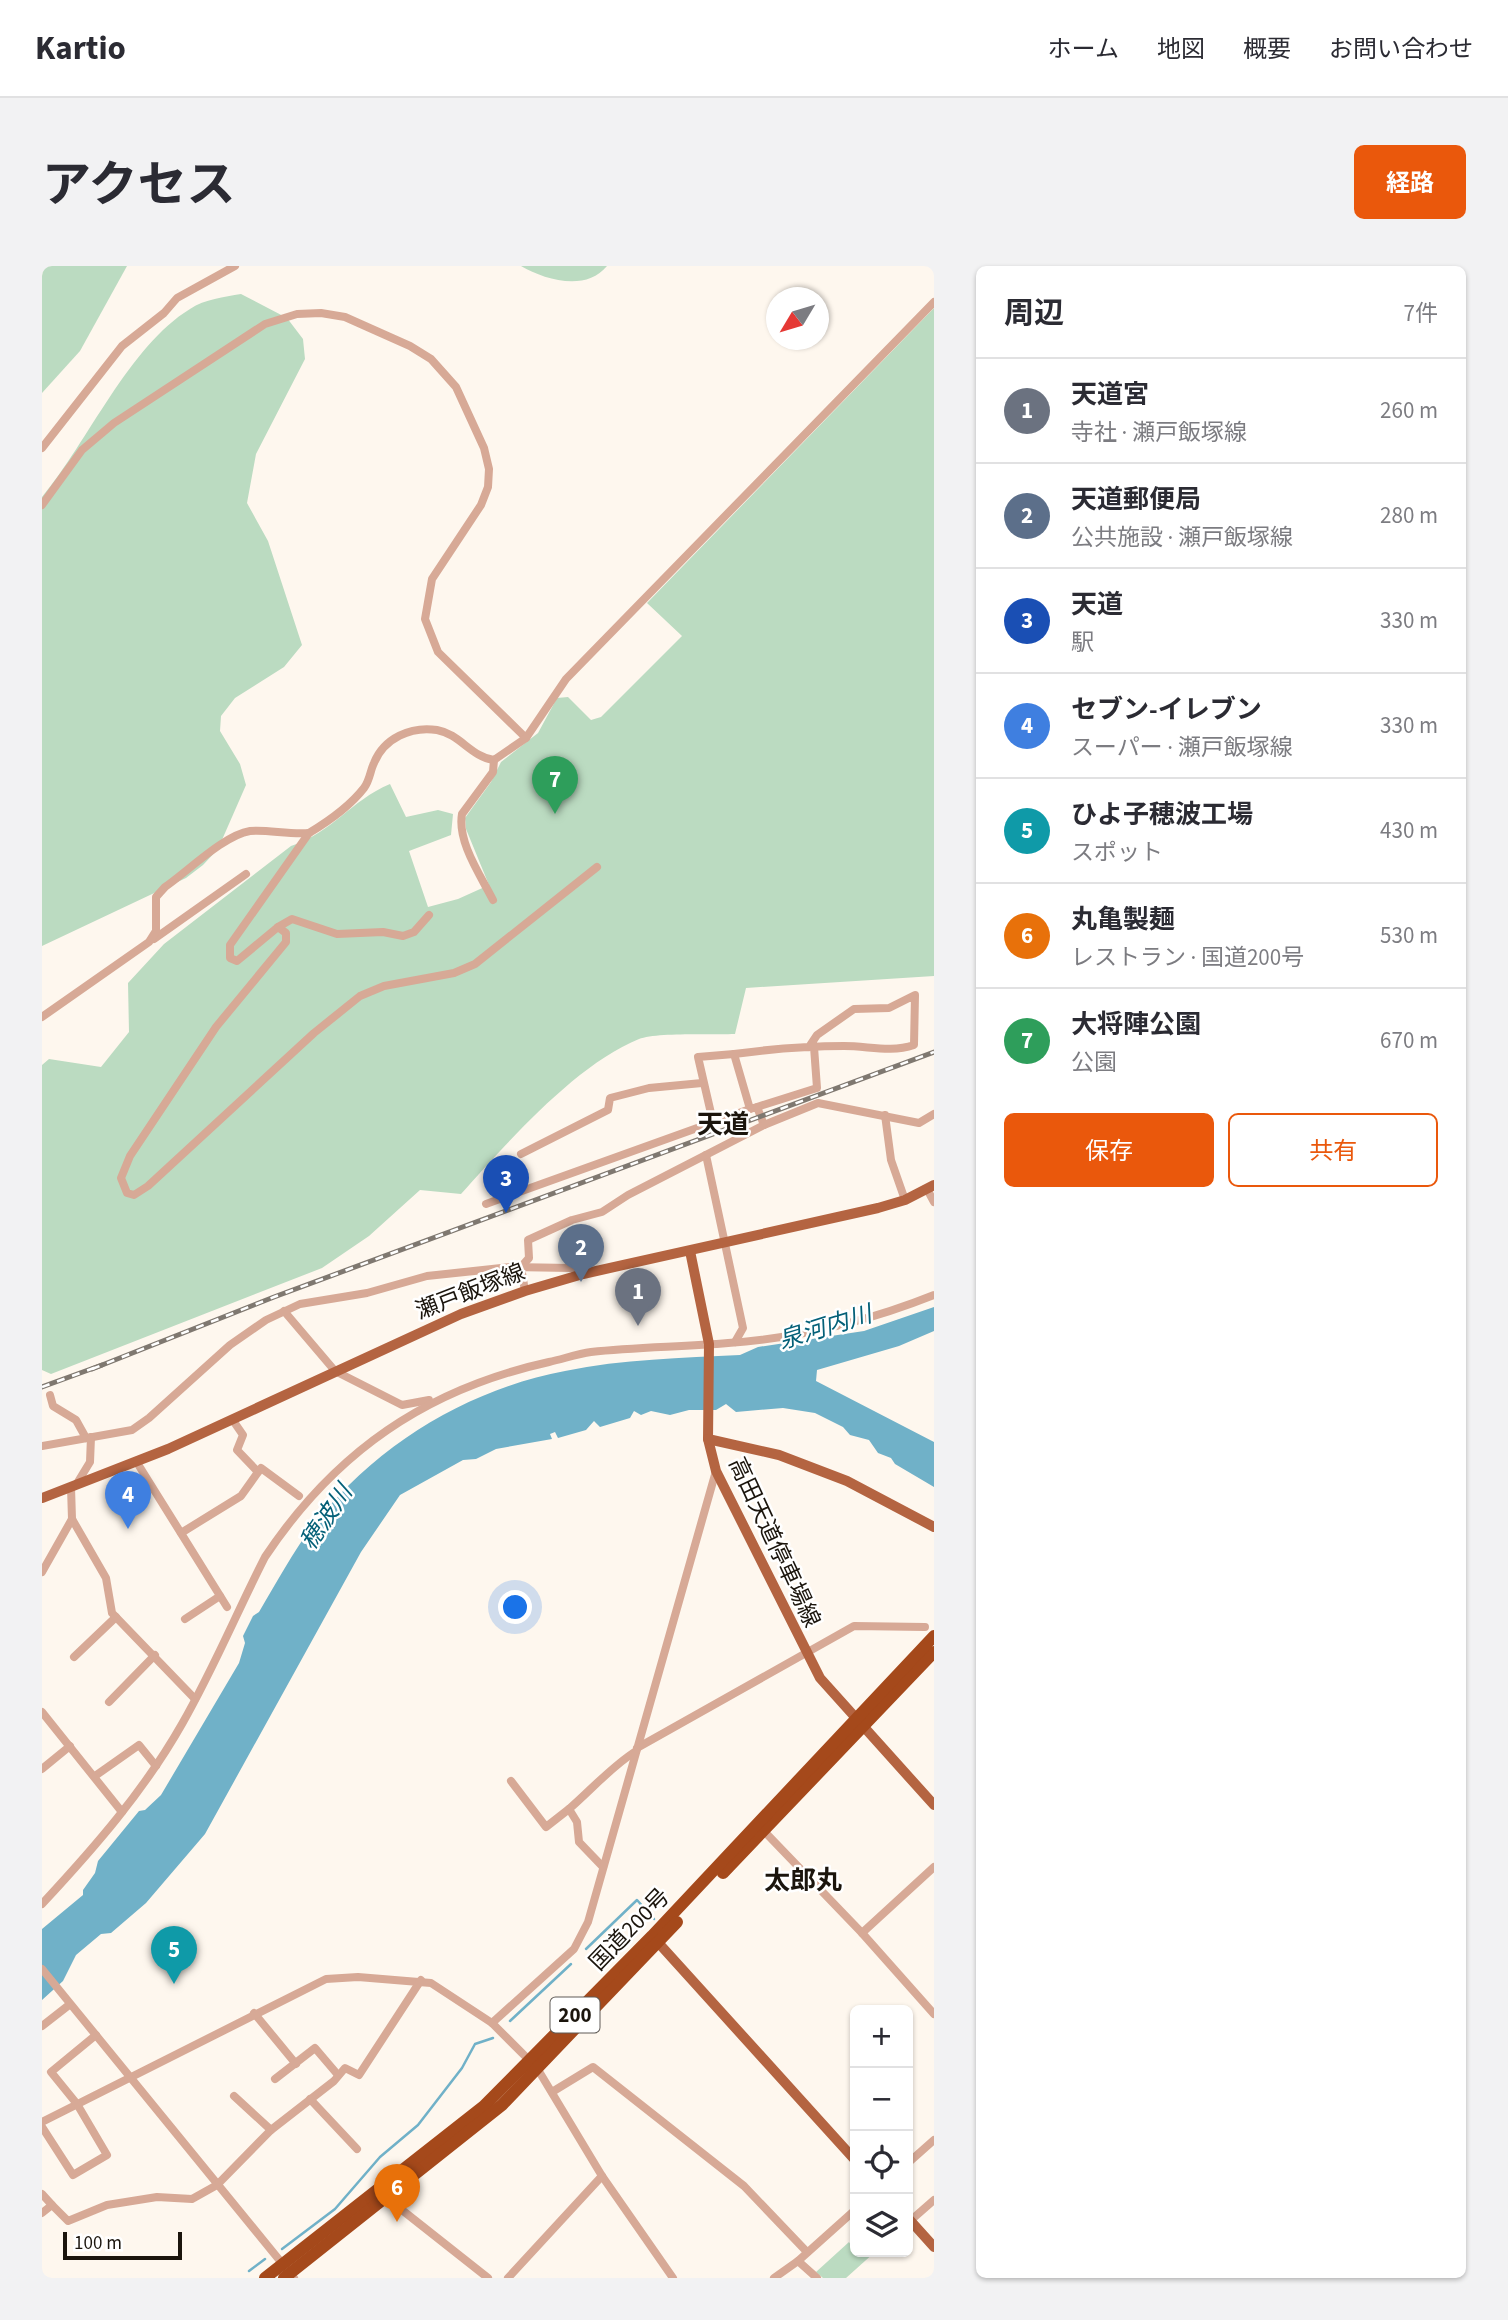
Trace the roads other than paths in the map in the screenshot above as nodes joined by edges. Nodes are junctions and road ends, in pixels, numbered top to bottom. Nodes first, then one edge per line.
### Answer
1 (235, 266) edge
2 (934, 302) edge
3 (42, 449) edge
4 (42, 505) edge
5 (526, 738) junction
6 (494, 760) junction
7 (309, 833) junction
8 (597, 867) dead end
9 (246, 874) dead end
10 (493, 901) dead end
11 (429, 915) dead end
12 (278, 927) junction
13 (149, 942) junction
14 (42, 1017) edge
15 (811, 1047) junction
16 (734, 1054) junction
17 (702, 1083) junction
18 (754, 1108) junction
19 (934, 1114) edge
20 (885, 1115) junction
21 (713, 1122) junction
22 (764, 1125) junction
23 (521, 1154) dead end
24 (706, 1155) junction
25 (930, 1187) edge
26 (905, 1200) junction
27 (934, 1202) edge
28 (486, 1204) dead end
29 (724, 1242) junction
30 (690, 1251) junction
31 (521, 1267) junction
32 (583, 1274) junction
33 (525, 1291) junction
34 (934, 1295) edge
35 (284, 1311) junction
36 (735, 1342) junction
37 (709, 1346) junction
38 (335, 1371) junction
39 (50, 1395) dead end
40 (439, 1399) junction
41 (232, 1419) junction
42 (709, 1437) junction
43 (88, 1438) junction
44 (42, 1446) edge
45 (136, 1461) junction
46 (716, 1471) junction
47 (258, 1472) junction
48 (74, 1486) junction
49 (299, 1496) dead end
50 (42, 1498) edge
51 (72, 1519) junction
52 (934, 1527) edge
53 (181, 1533) junction
54 (42, 1572) edge
55 (220, 1596) junction
56 (227, 1607) dead end
57 (116, 1617) junction
58 (185, 1619) dead end
59 (930, 1631) edge
60 (934, 1652) edge
61 (155, 1655) junction
62 (806, 1655) junction
63 (74, 1657) dead end
64 (195, 1699) junction
65 (110, 1702) dead end
66 (42, 1712) edge
67 (859, 1723) junction
68 (70, 1746) junction
69 (637, 1750) junction
70 (156, 1766) junction
71 (42, 1769) edge
72 (95, 1776) junction
73 (511, 1782) dead end
74 (934, 1805) edge
75 (569, 1809) junction
76 (122, 1812) junction
77 (760, 1827) junction
78 (603, 1867) junction
79 (934, 1867) edge
80 (42, 1904) edge
81 (862, 1933) junction
82 (655, 1939) junction
83 (42, 1969) edge
84 (421, 1980) junction
85 (68, 2003) junction
86 (254, 2013) junction
87 (934, 2014) edge
88 (492, 2023) junction
89 (42, 2026) edge
90 (96, 2035) junction
91 (296, 2064) junction
92 (534, 2064) junction
93 (338, 2075) junction
94 (131, 2076) junction
95 (275, 2080) dead end
96 (552, 2092) junction
97 (234, 2096) dead end
98 (310, 2099) junction
99 (77, 2105) junction
100 (42, 2125) edge
101 (271, 2130) junction
102 (934, 2140) edge
103 (357, 2148) dead end
104 (850, 2154) edge
105 (913, 2159) edge
106 (602, 2176) junction
107 (217, 2185) junction
108 (382, 2193) junction
109 (42, 2194) edge
110 (934, 2200) edge
111 (52, 2205) junction
112 (42, 2214) edge
113 (850, 2214) edge
114 (913, 2217) edge
115 (913, 2224) edge
116 (934, 2247) edge
117 (807, 2252) junction
118 (798, 2261) junction
119 (288, 2273) edge
120 (265, 2278) edge
121 (488, 2278) edge
122 (508, 2278) edge
123 (673, 2278) edge
124 (774, 2278) edge
125 (817, 2278) edge

1 - 3 street
2 - 5 street
4 - 5 street
5 - 6 street
6 - 7 street
6 - 10 street
7 - 12 street
7 - 13 street
8 - 12 street
9 - 13 street
11 - 12 street
13 - 14 street
15 - 15 street
15 - 16 street
15 - 18 street
16 - 17 street
16 - 18 street
17 - 21 street
17 - 23 street
18 - 21 street
18 - 22 street
19 - 20 street
20 - 22 street
20 - 26 street
21 - 28 street
22 - 24 street
24 - 29 street
24 - 31 street
25 - 26 main road, 瀬戸飯塚線
25 - 27 street
26 - 29 main road, 瀬戸飯塚線
29 - 30 main road, 瀬戸飯塚線
29 - 36 street
30 - 32 main road, 瀬戸飯塚線
30 - 37 main road, 高田天道停車場線
31 - 32 street
31 - 33 street
31 - 35 street
32 - 33 main road, 瀬戸飯塚線
33 - 38 main road, 瀬戸飯塚線
34 - 36 street
35 - 38 street
35 - 43 street
36 - 37 street
37 - 40 street
37 - 42 main road, 高田天道停車場線
38 - 40 street
38 - 41 main road, 瀬戸飯塚線
39 - 43 street
40 - 64 street
41 - 45 main road, 瀬戸飯塚線
41 - 47 street
42 - 46 main road, 高田天道停車場線
42 - 52 main road
43 - 44 street
43 - 48 street
45 - 48 main road, 瀬戸飯塚線
45 - 53 street
46 - 62 main road, 高田天道停車場線
46 - 69 street
47 - 49 street
47 - 53 street
48 - 50 main road, 瀬戸飯塚線
48 - 51 street
51 - 54 street
51 - 57 street
53 - 55 street
55 - 56 street
55 - 58 street
57 - 61 street
57 - 63 street
59 - 62 street
59 - 67 highway, 国道200号 / 200
60 - 67 highway, 国道200号 / 200
61 - 64 street
61 - 65 street
62 - 67 main road, 高田天道停車場線
62 - 69 street
64 - 70 street
66 - 68 street
67 - 74 main road, 高田天道停車場線
67 - 77 highway, 国道200号 / 200
68 - 71 street
68 - 72 street
69 - 75 street
69 - 78 street
70 - 72 street
70 - 76 street
72 - 76 street
73 - 75 street
75 - 78 street
76 - 80 street
77 - 81 street
77 - 82 highway, 国道200号 / 200
78 - 88 street
79 - 81 street
81 - 87 street
82 - 92 highway, 国道200号 / 200
82 - 104 main road
83 - 85 street
84 - 86 street
84 - 88 street
84 - 93 street
85 - 89 street
85 - 90 street
86 - 91 street
86 - 94 street
88 - 92 street
90 - 94 street
90 - 99 street
91 - 93 street
91 - 95 street
92 - 96 street
92 - 108 highway, 国道200号 / 200
93 - 98 street
94 - 99 street
94 - 107 street
96 - 106 street
96 - 117 street
97 - 101 street
98 - 101 street
98 - 103 street
99 - 100 street
99 - 100 street
101 - 107 street
102 - 105 street
106 - 122 street
106 - 123 street
107 - 111 street
107 - 119 street
108 - 119 highway, 国道200号 / 200
108 - 121 street
109 - 111 street
110 - 114 street
111 - 112 street
113 - 117 street
115 - 116 main road
117 - 118 street
118 - 124 street
118 - 125 street
119 - 120 highway, 国道200号 / 200

